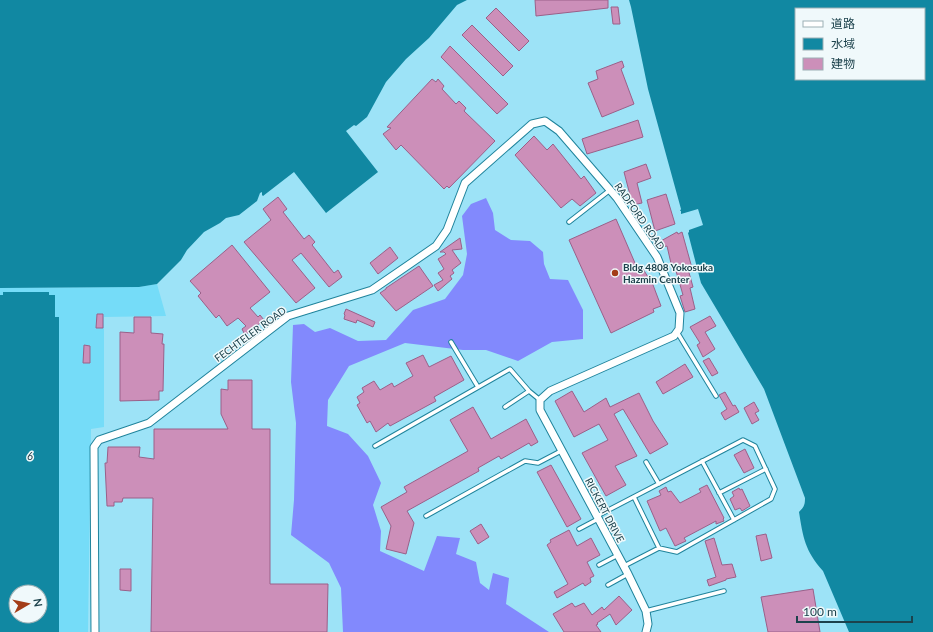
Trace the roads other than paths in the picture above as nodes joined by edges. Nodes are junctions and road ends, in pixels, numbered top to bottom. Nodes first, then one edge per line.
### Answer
1 (545, 121) joint
2 (610, 190) junction
3 (569, 222) dead end
4 (677, 332) junction
5 (451, 342) dead end
6 (478, 387) junction
7 (529, 391) junction
8 (716, 396) dead end
9 (540, 400) junction
10 (505, 407) dead end
11 (375, 446) dead end
12 (561, 450) junction
13 (702, 461) junction
14 (646, 462) dead end
15 (766, 469) junction
16 (659, 484) junction
17 (719, 493) junction
18 (634, 497) junction
19 (426, 516) dead end
20 (598, 518) junction
21 (734, 520) junction
22 (579, 529) dead end
23 (659, 548) junction
24 (618, 555) junction
25 (599, 565) dead end
26 (624, 566) junction
27 (628, 574) junction
28 (608, 585) dead end
29 (724, 591) dead end
30 (646, 612) junction
31 (95, 632) edge
32 (646, 632) edge

1 - 2 street, RADFORD ROAD
1 - 31 street, FECHTELER ROAD
2 - 3 lane
2 - 4 street, RADFORD ROAD
4 - 8 lane
4 - 9 street
5 - 6 lane
6 - 7 lane
6 - 11 lane
7 - 9 lane
7 - 10 lane
9 - 12 street, RICKERT DRIVE
12 - 19 lane
12 - 20 street, RICKERT DRIVE
13 - 15 lane
13 - 16 lane
13 - 17 lane
14 - 16 lane
15 - 17 lane
15 - 21 lane
16 - 18 lane
17 - 21 lane
18 - 20 lane
18 - 23 lane
20 - 22 lane
20 - 24 street, RICKERT DRIVE
21 - 23 lane
23 - 26 lane
24 - 25 lane
24 - 26 street, RICKERT DRIVE
26 - 27 street, RICKERT DRIVE
27 - 28 lane
27 - 30 street, RICKERT DRIVE
29 - 30 lane
30 - 32 street, RICKERT DRIVE

